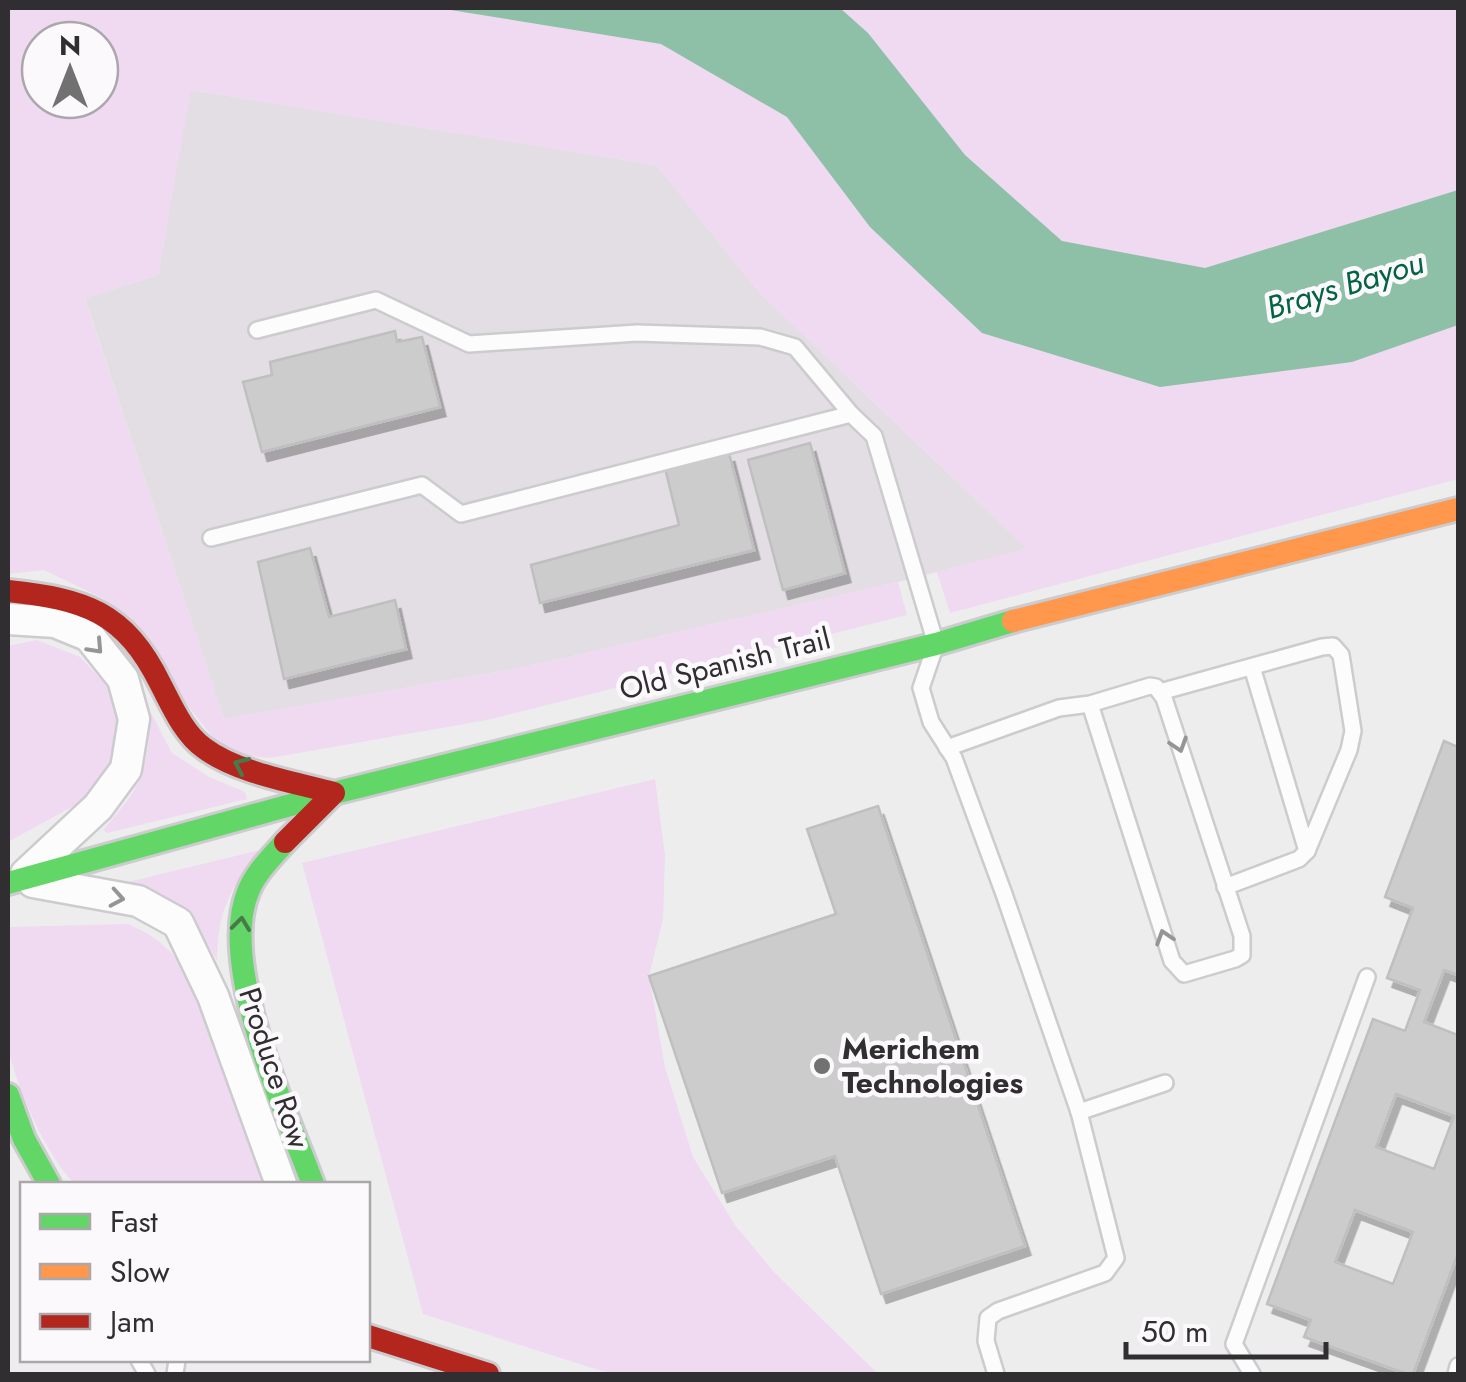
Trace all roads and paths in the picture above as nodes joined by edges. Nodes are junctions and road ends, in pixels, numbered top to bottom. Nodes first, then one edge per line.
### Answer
1 (257, 330) dead end
2 (851, 414) junction
3 (1458, 509) edge
4 (211, 538) dead end
5 (8, 591) edge
6 (8, 619) edge
7 (936, 644) junction
8 (1252, 666) junction
9 (1160, 692) junction
10 (1090, 704) junction
11 (947, 748) junction
12 (334, 793) junction
13 (1307, 851) junction
14 (14, 881) edge
15 (1226, 887) junction
16 (1367, 977) dead end
17 (1165, 1083) dead end
18 (8, 1095) edge
19 (1079, 1112) junction
20 (48, 1182) edge
21 (280, 1182) edge
22 (312, 1182) edge
23 (370, 1337) edge
24 (1458, 1366) edge
25 (488, 1374) edge
26 (996, 1374) edge
27 (1252, 1374) edge
28 (1456, 1374) edge

1 - 2 lane
2 - 4 lane
2 - 7 lane
3 - 7 main road, Old Spanish Trail
12 -> 5 main road
6 -> 14 street
7 - 11 lane
7 - 12 main road, Old Spanish Trail
8 - 9 lane
8 - 13 lane
8 - 13 lane
9 - 10 lane
9 -> 15 lane
10 - 11 lane
15 -> 10 lane
11 - 19 lane
12 - 14 main road, Old Spanish Trail
22 -> 12 main road, Produce Row
13 - 15 lane
14 -> 21 street, Produce Row
16 - 27 lane
17 - 19 lane
18 - 20 main road
19 - 26 lane
23 - 25 main road
24 - 28 lane

